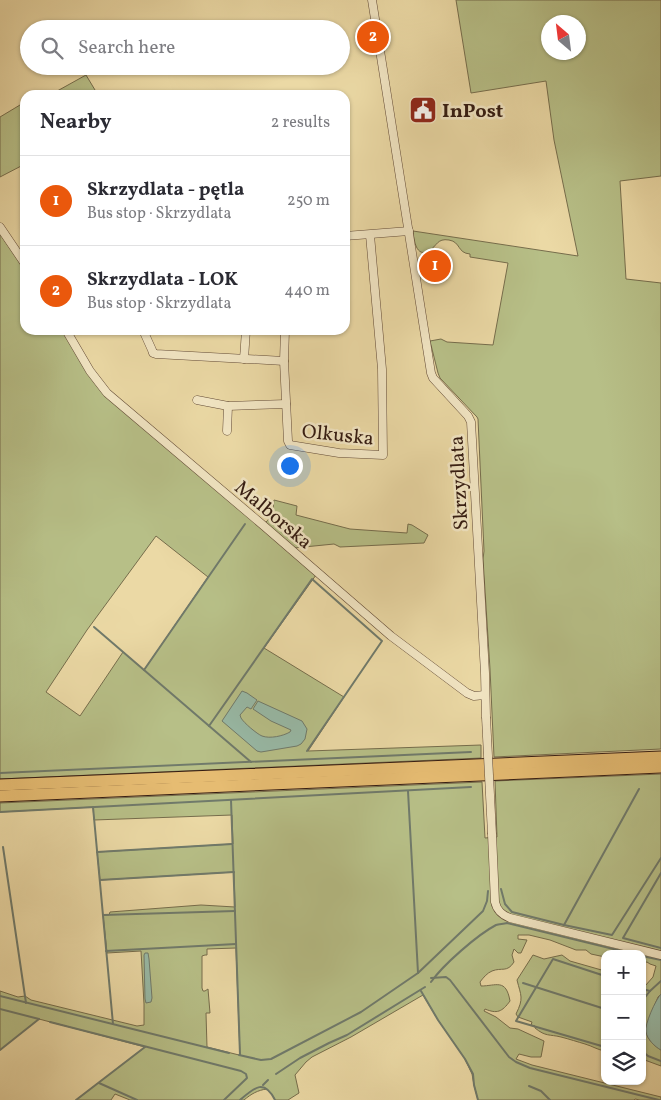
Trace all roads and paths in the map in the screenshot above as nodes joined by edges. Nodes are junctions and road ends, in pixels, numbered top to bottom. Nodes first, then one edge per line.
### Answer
1 (372, 0) edge
2 (0, 227) edge
3 (409, 231) junction
4 (370, 235) junction
5 (350, 236) edge
6 (20, 257) edge
7 (69, 335) edge
8 (145, 335) edge
9 (246, 335) edge
10 (285, 335) edge
11 (244, 359) junction
12 (284, 361) junction
13 (197, 400) dead end
14 (286, 404) junction
15 (228, 406) junction
16 (227, 431) dead end
17 (485, 695) junction
18 (661, 757) edge
19 (661, 767) edge
20 (0, 785) edge
21 (0, 796) edge
22 (661, 955) edge

1 - 3 street, Skrzydlata
2 - 6 street
3 - 4 street
3 - 17 street, Skrzydlata
4 - 5 street
4 - 14 street, Olkuska
7 - 17 street, Malborska
8 - 11 street
9 - 11 street
10 - 12 street
11 - 12 street
12 - 14 street
13 - 15 street
14 - 15 street
15 - 16 street
17 - 22 street, Skrzydlata, bridge
18 - 20 highway
19 - 21 highway

